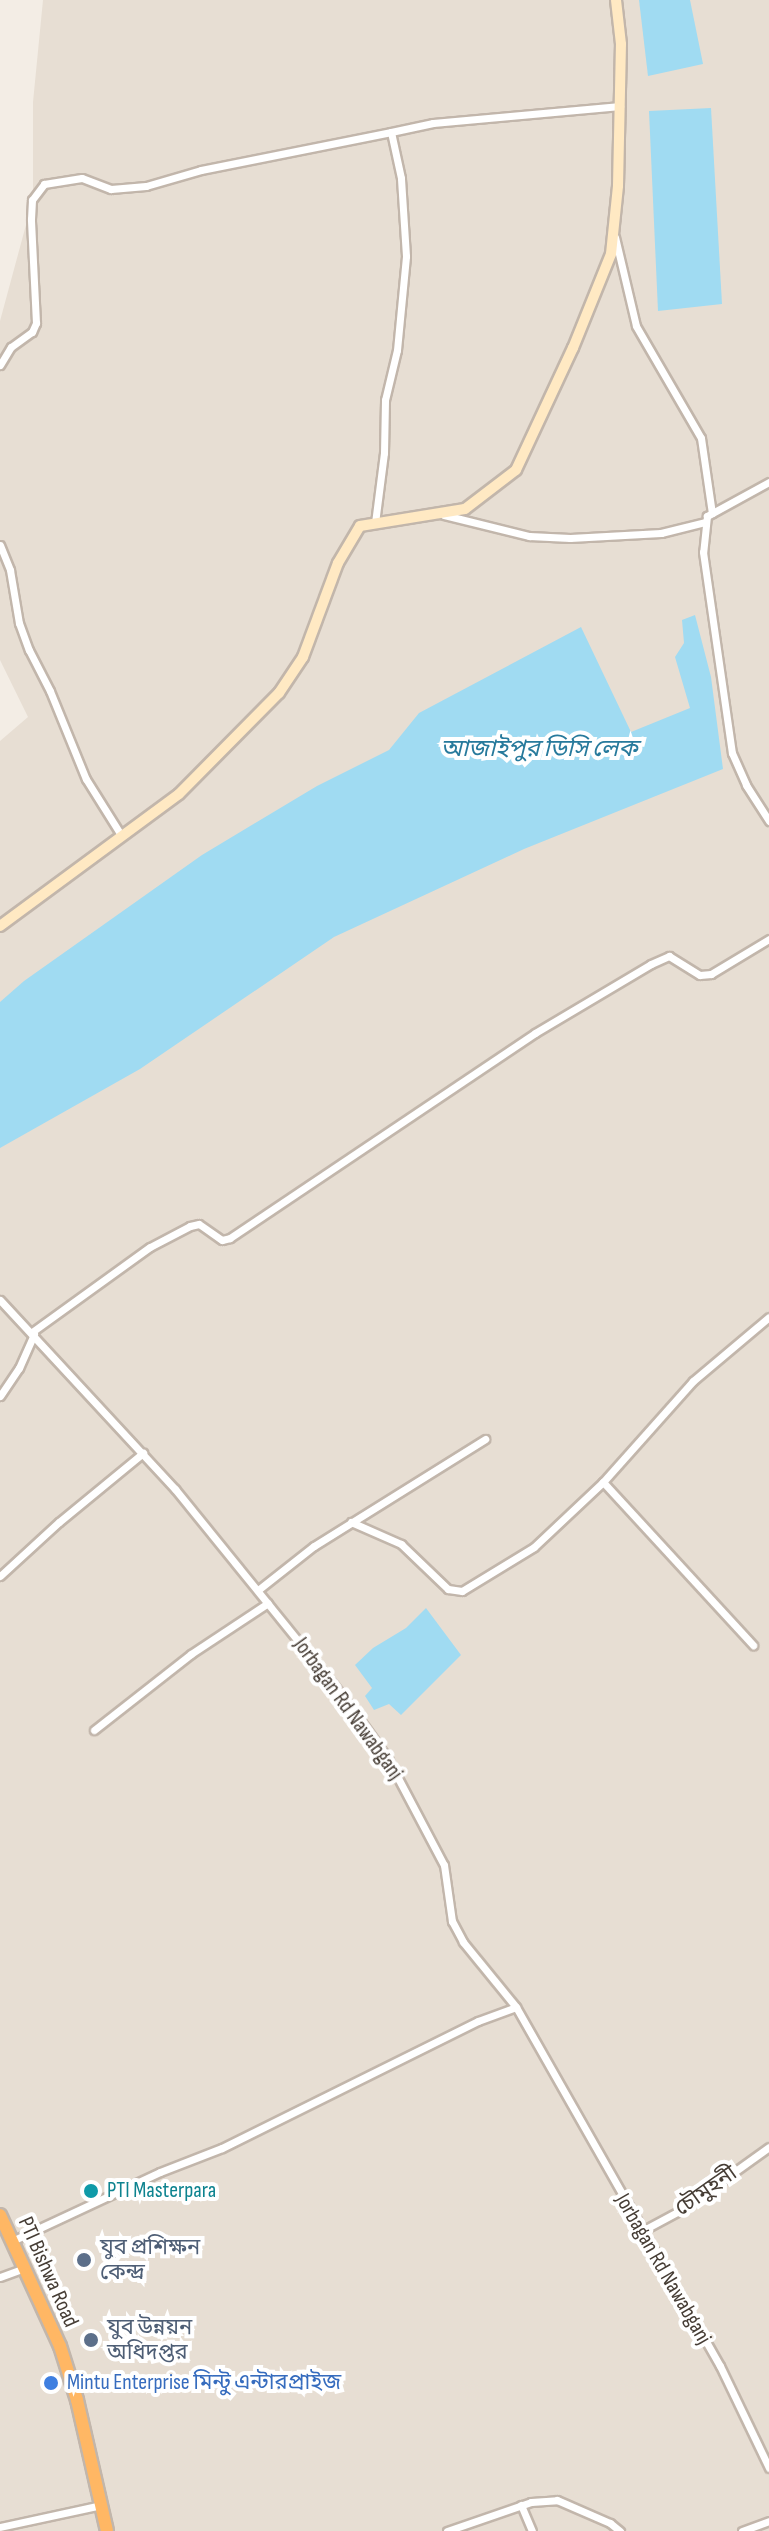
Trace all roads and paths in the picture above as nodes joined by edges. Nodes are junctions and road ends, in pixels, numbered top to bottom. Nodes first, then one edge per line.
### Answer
1 (616, 0) edge
2 (620, 106) junction
3 (391, 132) junction
4 (613, 234) junction
5 (0, 365) edge
6 (769, 482) edge
7 (434, 513) junction
8 (712, 513) junction
9 (705, 522) junction
10 (375, 523) junction
11 (0, 545) edge
12 (769, 821) edge
13 (121, 835) junction
14 (0, 926) edge
15 (769, 939) edge
16 (0, 1300) edge
17 (769, 1317) edge
18 (33, 1333) junction
19 (0, 1396) edge
20 (485, 1439) dead end
21 (143, 1453) junction
22 (603, 1482) junction
23 (351, 1522) junction
24 (0, 1576) edge
25 (258, 1590) junction
26 (268, 1603) junction
27 (753, 1645) dead end
28 (94, 1730) dead end
29 (516, 2007) junction
30 (769, 2147) edge
31 (0, 2215) edge
32 (640, 2232) junction
33 (12, 2241) junction
34 (25, 2268) junction
35 (0, 2277) edge
36 (769, 2468) edge
37 (102, 2505) junction
38 (521, 2505) junction
39 (769, 2521) edge
40 (0, 2527) edge
41 (107, 2531) edge
42 (447, 2531) edge
43 (532, 2531) edge
44 (620, 2531) edge
45 (742, 2531) edge

1 - 2 street
2 - 3 street
2 - 4 street
3 - 5 street
3 - 10 street
4 - 7 street
4 - 8 street
6 - 8 street
7 - 9 street
7 - 10 street
8 - 9 street
9 - 12 street
10 - 13 street
11 - 13 street
13 - 14 street
15 - 18 street
16 - 18 street, Jorbagan Rd Nawabganj
17 - 22 street
18 - 19 street
18 - 21 street, Jorbagan Rd Nawabganj
20 - 23 street
21 - 24 street
21 - 25 street, Jorbagan Rd Nawabganj
22 - 23 street
22 - 27 street
23 - 25 street
25 - 26 street, Jorbagan Rd Nawabganj
26 - 28 street
26 - 29 street, Jorbagan Rd Nawabganj
29 - 32 street, Jorbagan Rd Nawabganj
29 - 33 street
30 - 32 street, চৌমুহনী
31 - 33 highway, PTI Bishwa Road
32 - 36 street, Jorbagan Rd Nawabganj
33 - 34 highway, PTI Bishwa Road
34 - 35 street
34 - 37 highway, PTI Bishwa Road
37 - 40 street
37 - 41 highway, PTI Bishwa Road
38 - 42 street
38 - 43 street
38 - 44 street
39 - 45 street

